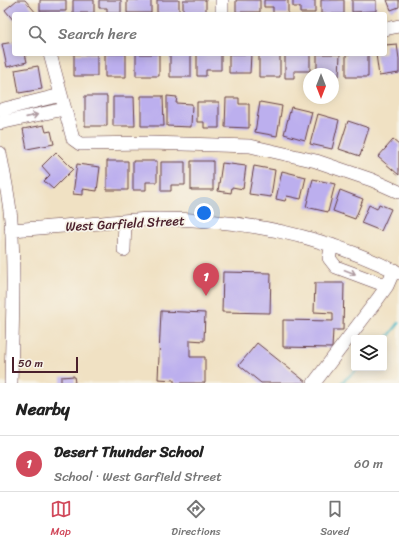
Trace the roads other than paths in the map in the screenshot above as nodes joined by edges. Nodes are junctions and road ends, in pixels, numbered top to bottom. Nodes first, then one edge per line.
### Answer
1 (222, 0) edge
2 (222, 12) edge
3 (399, 26) edge
4 (387, 29) edge
5 (51, 56) edge
6 (61, 95) junction
7 (64, 108) junction
8 (0, 110) edge
9 (0, 123) edge
10 (0, 153) edge
11 (399, 192) edge
12 (125, 221) junction
13 (11, 230) junction
14 (332, 245) junction
15 (124, 250) dead end
16 (397, 271) edge
17 (387, 286) junction
18 (11, 383) edge
19 (314, 383) edge

1 - 2 street
3 - 4 street
5 - 6 street
6 - 7 street
6 - 8 street
9 -> 7 street
7 - 11 street
10 - 13 street
12 - 13 street, West Garfield Street
12 - 14 street, West Garfield Street
12 - 15 street
13 - 18 street
14 - 16 street, West Garfield Street
14 -> 17 street
16 - 17 street
17 - 19 street

